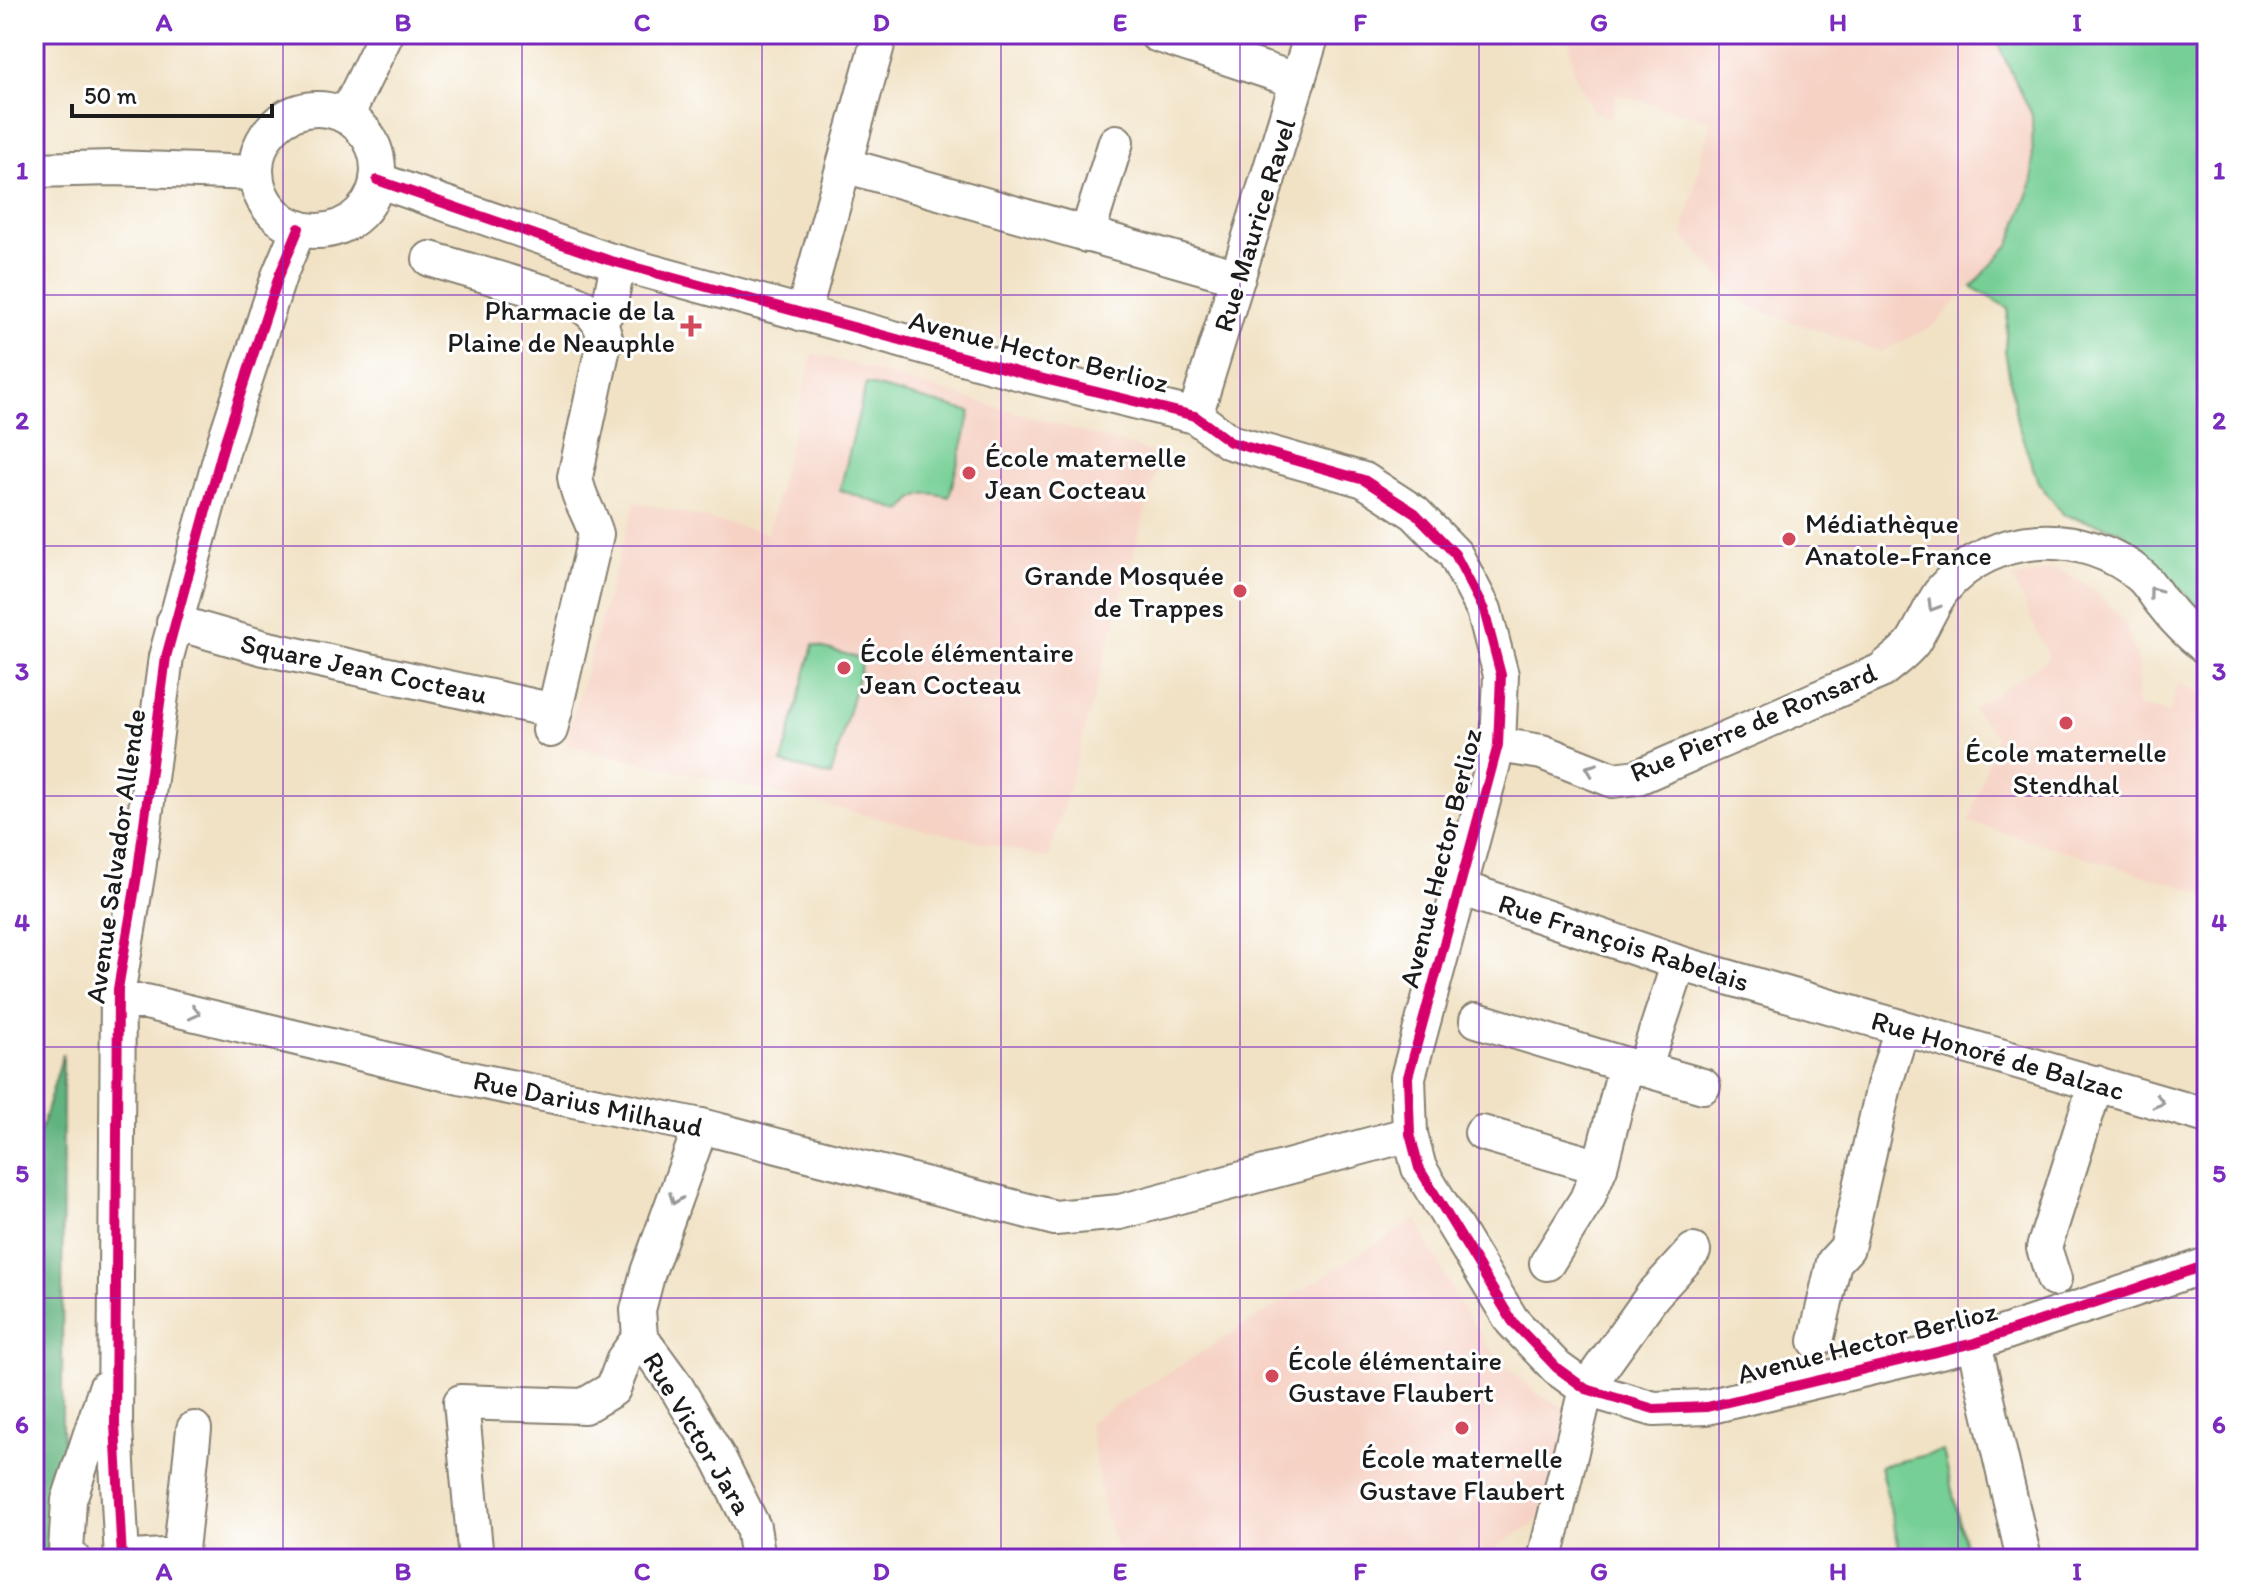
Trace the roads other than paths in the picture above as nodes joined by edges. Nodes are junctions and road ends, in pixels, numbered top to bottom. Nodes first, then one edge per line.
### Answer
1 (386, 34) edge
2 (880, 34) edge
3 (1156, 34) edge
4 (1312, 34) edge
5 (1298, 81) junction
6 (346, 116) junction
7 (1116, 142) dead end
8 (844, 165) junction
9 (34, 170) edge
10 (256, 173) junction
11 (377, 180) junction
12 (470, 213) junction
13 (299, 228) junction
14 (1087, 235) junction
15 (618, 263) junction
16 (1238, 277) junction
17 (803, 314) junction
18 (600, 320) junction
19 (1195, 416) junction
20 (174, 622) junction
21 (2207, 648) edge
22 (1498, 745) junction
23 (1460, 888) junction
24 (1679, 963) junction
25 (1788, 995) joint
26 (118, 1002) junction
27 (1477, 1020) dead end
28 (1902, 1028) junction
29 (1635, 1067) junction
30 (2096, 1083) junction
31 (1703, 1086) dead end
32 (2207, 1116) edge
33 (701, 1126) junction
34 (1482, 1133) dead end
35 (1410, 1134) junction
36 (1600, 1167) junction
37 (1693, 1251) dead end
38 (1547, 1263) dead end
39 (2207, 1265) edge
40 (2054, 1279) dead end
41 (640, 1337) junction
42 (1816, 1341) dead end
43 (1974, 1343) junction
44 (115, 1361) junction
45 (1586, 1389) junction
46 (194, 1429) dead end
47 (180, 1557) edge
48 (73, 1559) edge
49 (121, 1559) edge
50 (476, 1559) edge
51 (758, 1559) edge
52 (1545, 1559) edge
53 (2024, 1559) edge

1 - 6 street
2 - 8 street
3 - 5 street
4 - 5 street, Rue Maurice Ravel
5 - 16 street, Rue Maurice Ravel
6 - 10 street
6 - 11 street
7 - 14 street
8 - 14 street
8 - 17 street
9 - 10 street
10 - 13 street
11 - 12 street, Avenue Hector Berlioz
11 - 13 street
12 - 15 street, Avenue Hector Berlioz
12 - 18 street
13 - 20 street, Avenue Salvador Allende
14 - 16 street
15 - 17 street, Avenue Hector Berlioz
15 - 18 street
16 - 19 street, Rue Maurice Ravel
17 - 19 street, Avenue Hector Berlioz
18 - 20 street, Square Jean Cocteau
19 - 22 street, Avenue Hector Berlioz
20 - 26 street, Avenue Salvador Allende
21 -> 22 street, Rue Pierre de Ronsard
22 - 23 street, Avenue Hector Berlioz
23 - 24 street, Rue François Rabelais
23 - 35 street, Avenue Hector Berlioz
24 - 25 street, Rue François Rabelais
24 - 29 street
25 - 28 street, Rue Honoré de Balzac
26 -> 33 street, Rue Darius Milhaud
26 - 44 street, Avenue Salvador Allende
27 - 29 street
28 - 30 street, Rue Honoré de Balzac
28 - 42 street
29 - 31 street
29 - 36 street
30 -> 32 street, Rue Honoré de Balzac
30 - 40 street
33 - 35 street, Rue Darius Milhaud
33 -> 41 street, Rue Victor Jara
34 - 36 street
35 - 45 street, Avenue Hector Berlioz
36 - 38 street
37 - 45 street
39 - 43 street, Avenue Hector Berlioz
41 - 50 street
41 - 51 street, Rue Victor Jara
43 - 45 street, Avenue Hector Berlioz
43 - 53 street
44 - 48 street
44 - 49 street, Avenue Salvador Allende
45 - 52 street
46 - 47 street
47 - 49 street

